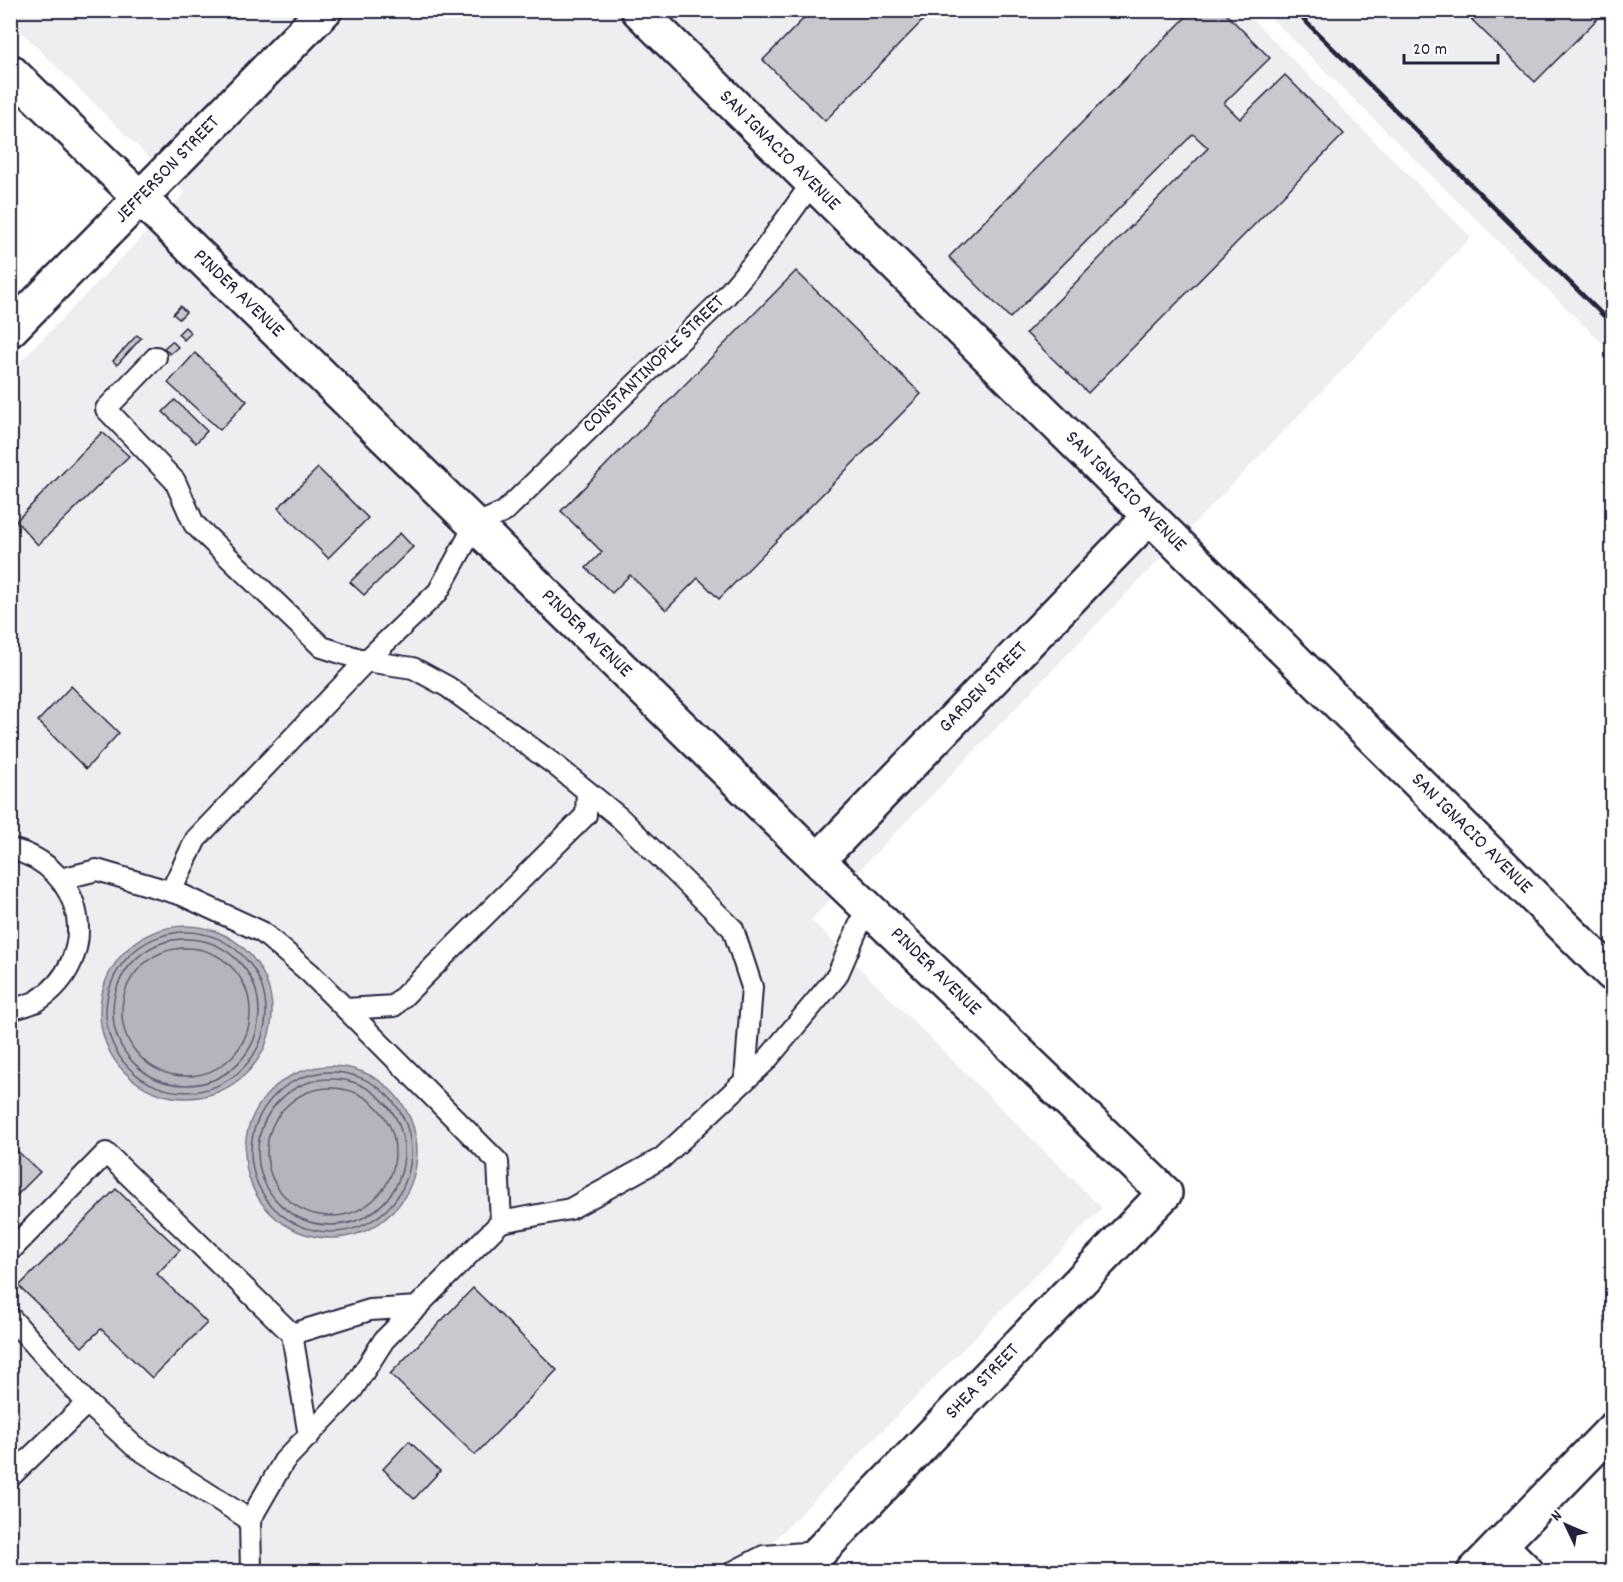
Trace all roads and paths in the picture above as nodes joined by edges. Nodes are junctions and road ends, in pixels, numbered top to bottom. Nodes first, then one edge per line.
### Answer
1 (325, 10) edge
2 (638, 10) edge
3 (10, 71) edge
4 (812, 183) junction
5 (140, 198) junction
6 (10, 330) edge
7 (156, 357) dead end
8 (1149, 517) junction
9 (475, 525) junction
10 (366, 660) junction
11 (587, 791) junction
12 (10, 849) edge
13 (819, 860) junction
14 (61, 879) junction
15 (171, 891) junction
16 (867, 907) junction
17 (1612, 974) edge
18 (10, 1010) edge
19 (346, 1010) junction
20 (745, 1080) junction
21 (1165, 1193) joint
22 (501, 1222) junction
23 (10, 1251) edge
24 (418, 1307) junction
25 (10, 1317) edge
26 (292, 1334) junction
27 (87, 1403) junction
28 (1612, 1430) edge
29 (309, 1436) junction
30 (10, 1477) edge
31 (250, 1520) junction
32 (1500, 1545) junction
33 (809, 1562) edge
34 (251, 1572) edge
35 (733, 1572) edge
36 (1473, 1572) edge
37 (1527, 1572) edge

1 - 5 street, JEFFERSON STREET
2 - 4 street, SAN IGNACIO AVENUE
3 - 5 street, PINDER AVENUE
4 - 8 street, SAN IGNACIO AVENUE
4 - 9 lane, CONSTANTINOPLE STREET
5 - 6 street, JEFFERSON STREET
5 - 9 street, PINDER AVENUE
7 - 10 lane
8 - 13 street, GARDEN STREET
8 - 17 street, SAN IGNACIO AVENUE
9 - 10 lane
9 - 13 street, PINDER AVENUE
10 - 11 lane
10 - 15 lane
11 - 19 lane
11 - 20 lane
12 - 14 lane
13 - 16 street, PINDER AVENUE
14 - 15 lane
14 - 18 lane
15 - 19 lane
16 - 20 lane
16 - 21 street, PINDER AVENUE
19 - 22 lane
20 - 22 lane
21 - 33 street, SHEA STREET
22 - 24 lane
23 - 26 lane
24 - 26 lane
24 - 29 lane
25 - 27 lane
26 - 29 lane
27 - 30 lane
27 - 31 lane
28 - 32 street
29 - 31 lane
31 - 34 lane
32 - 36 street
32 - 37 street
33 - 35 lane

